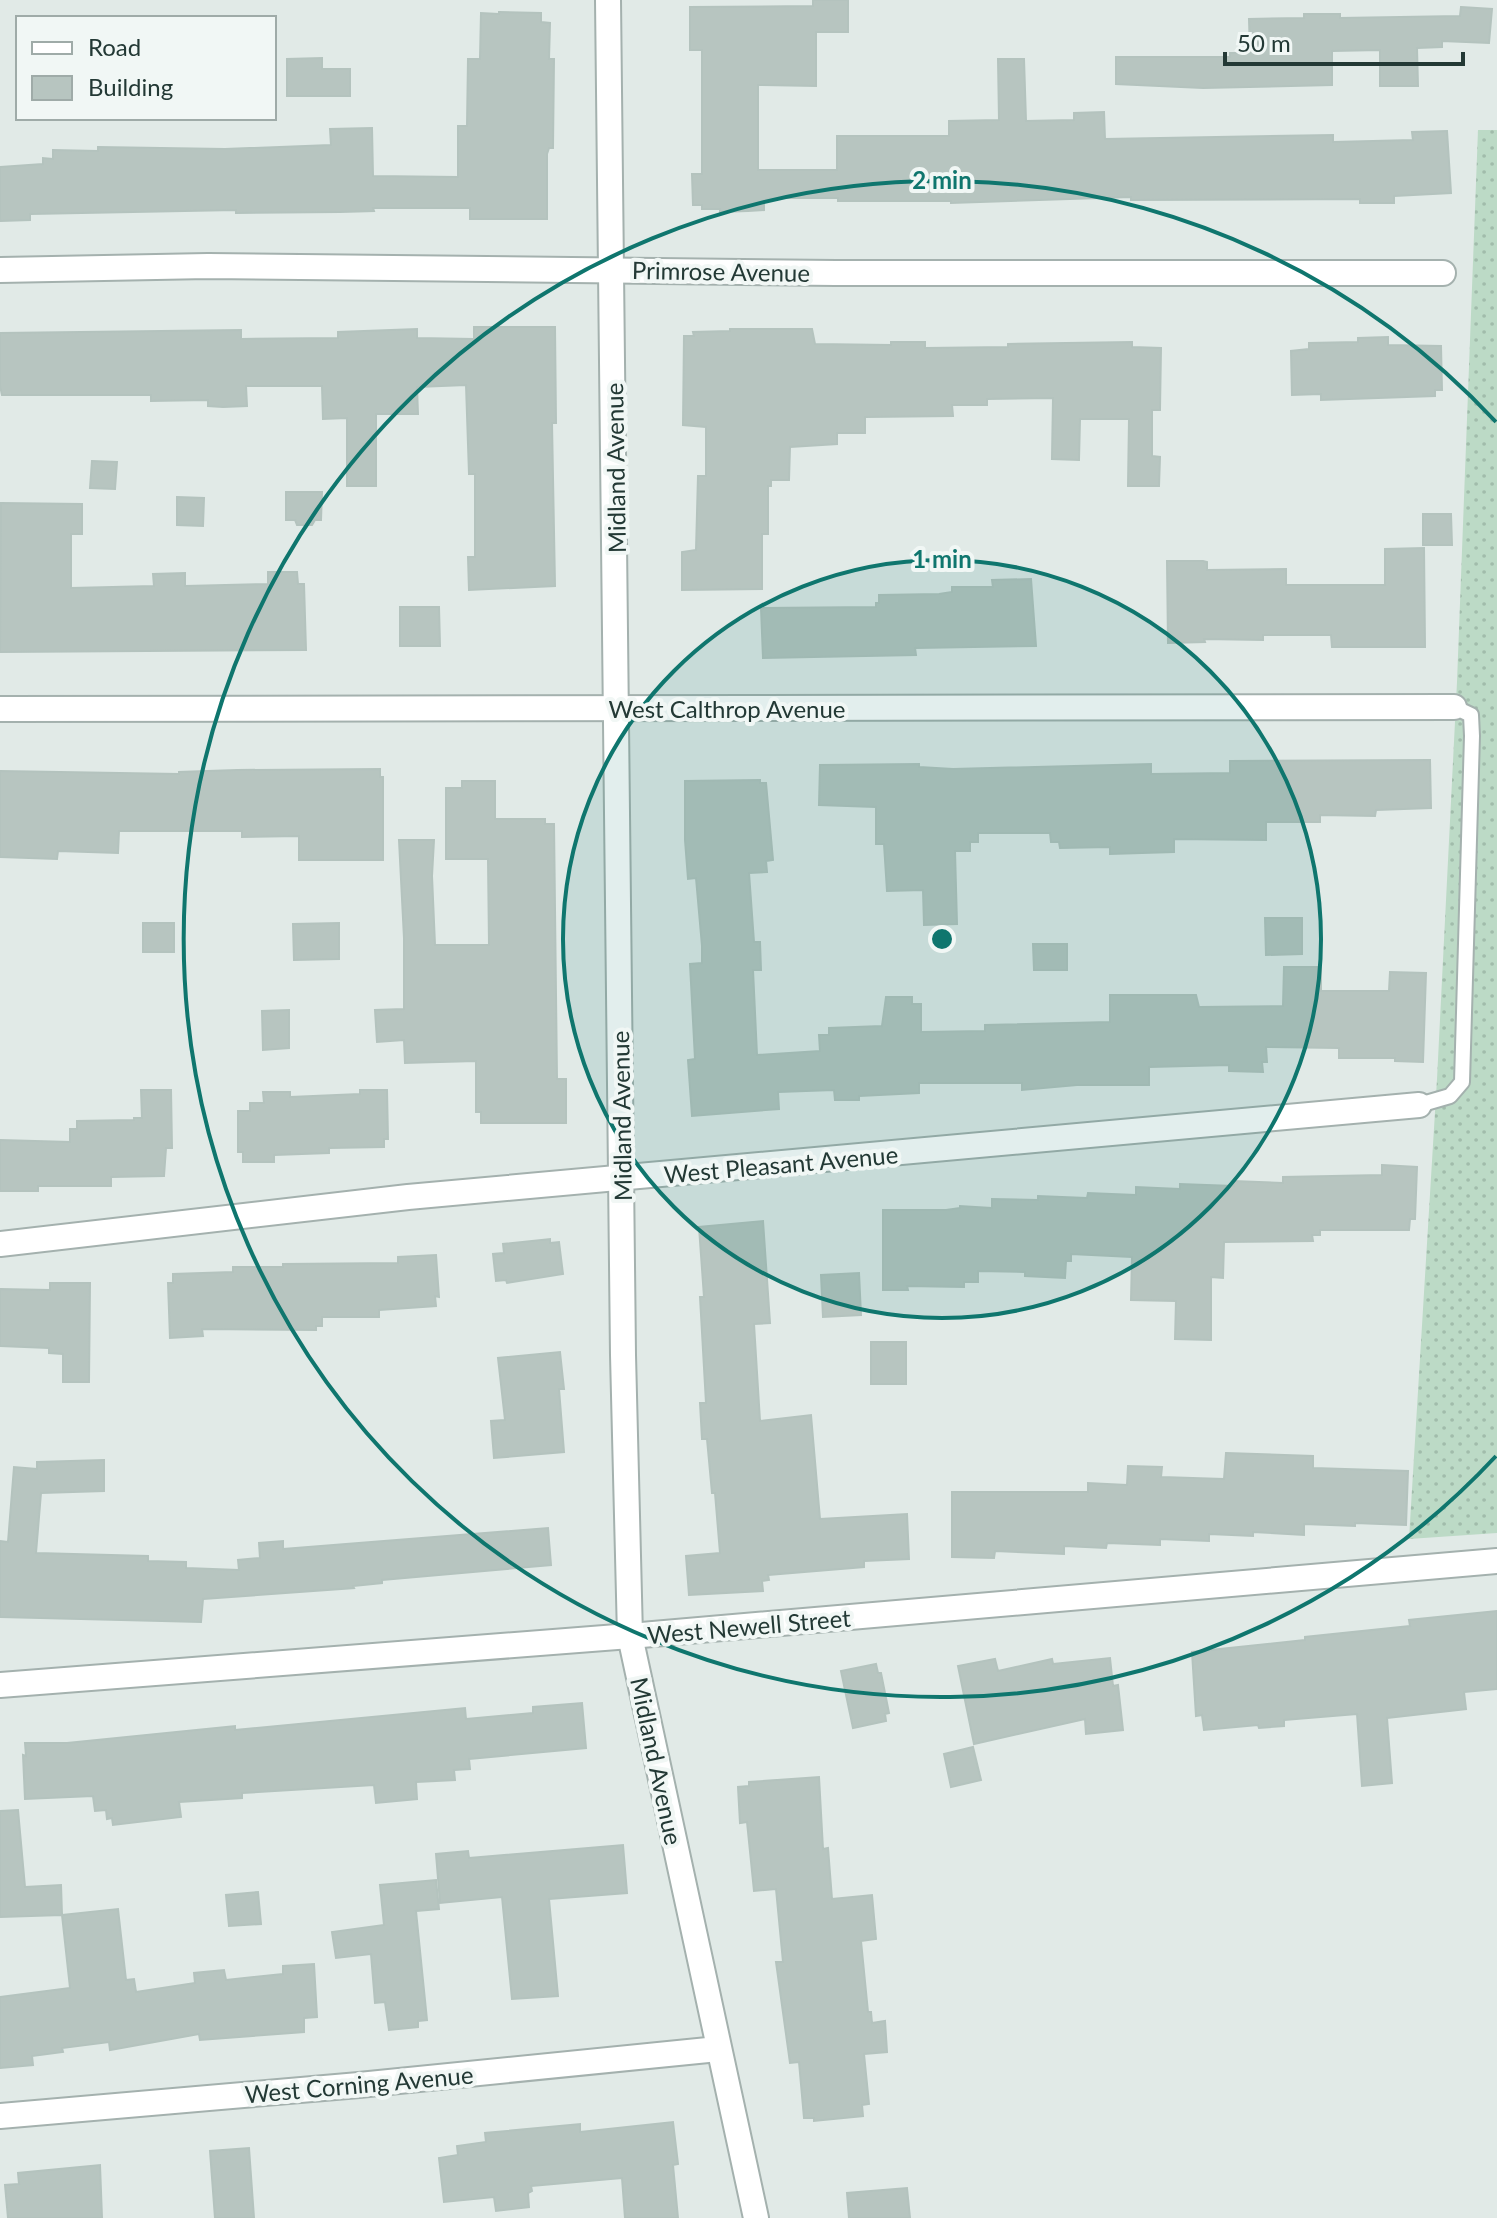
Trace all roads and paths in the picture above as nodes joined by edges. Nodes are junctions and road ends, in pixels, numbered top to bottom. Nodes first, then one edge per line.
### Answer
1 (608, 0) edge
2 (612, 269) junction
3 (0, 270) edge
4 (1443, 273) dead end
5 (1454, 707) joint
6 (618, 708) junction
7 (0, 709) edge
8 (1419, 1105) joint
9 (622, 1179) junction
10 (0, 1244) edge
11 (1497, 1561) edge
12 (630, 1636) junction
13 (0, 1685) edge
14 (718, 2049) junction
15 (0, 2116) edge
16 (756, 2218) edge

1 - 2 street, Midland Avenue
2 - 3 street, Primrose Avenue
2 - 4 street, Primrose Avenue
2 - 6 street, Midland Avenue
5 - 6 street, West Calthrop Avenue
5 - 8 lane
6 - 7 street, West Calthrop Avenue
6 - 9 street, Midland Avenue
8 - 9 street, West Pleasant Avenue
9 - 10 street, West Pleasant Avenue
9 - 12 street, Midland Avenue
11 - 12 street, West Newell Street
12 - 13 street, West Newell Street
12 - 14 street, Midland Avenue
14 - 15 street, West Corning Avenue
14 - 16 street, Midland Avenue

